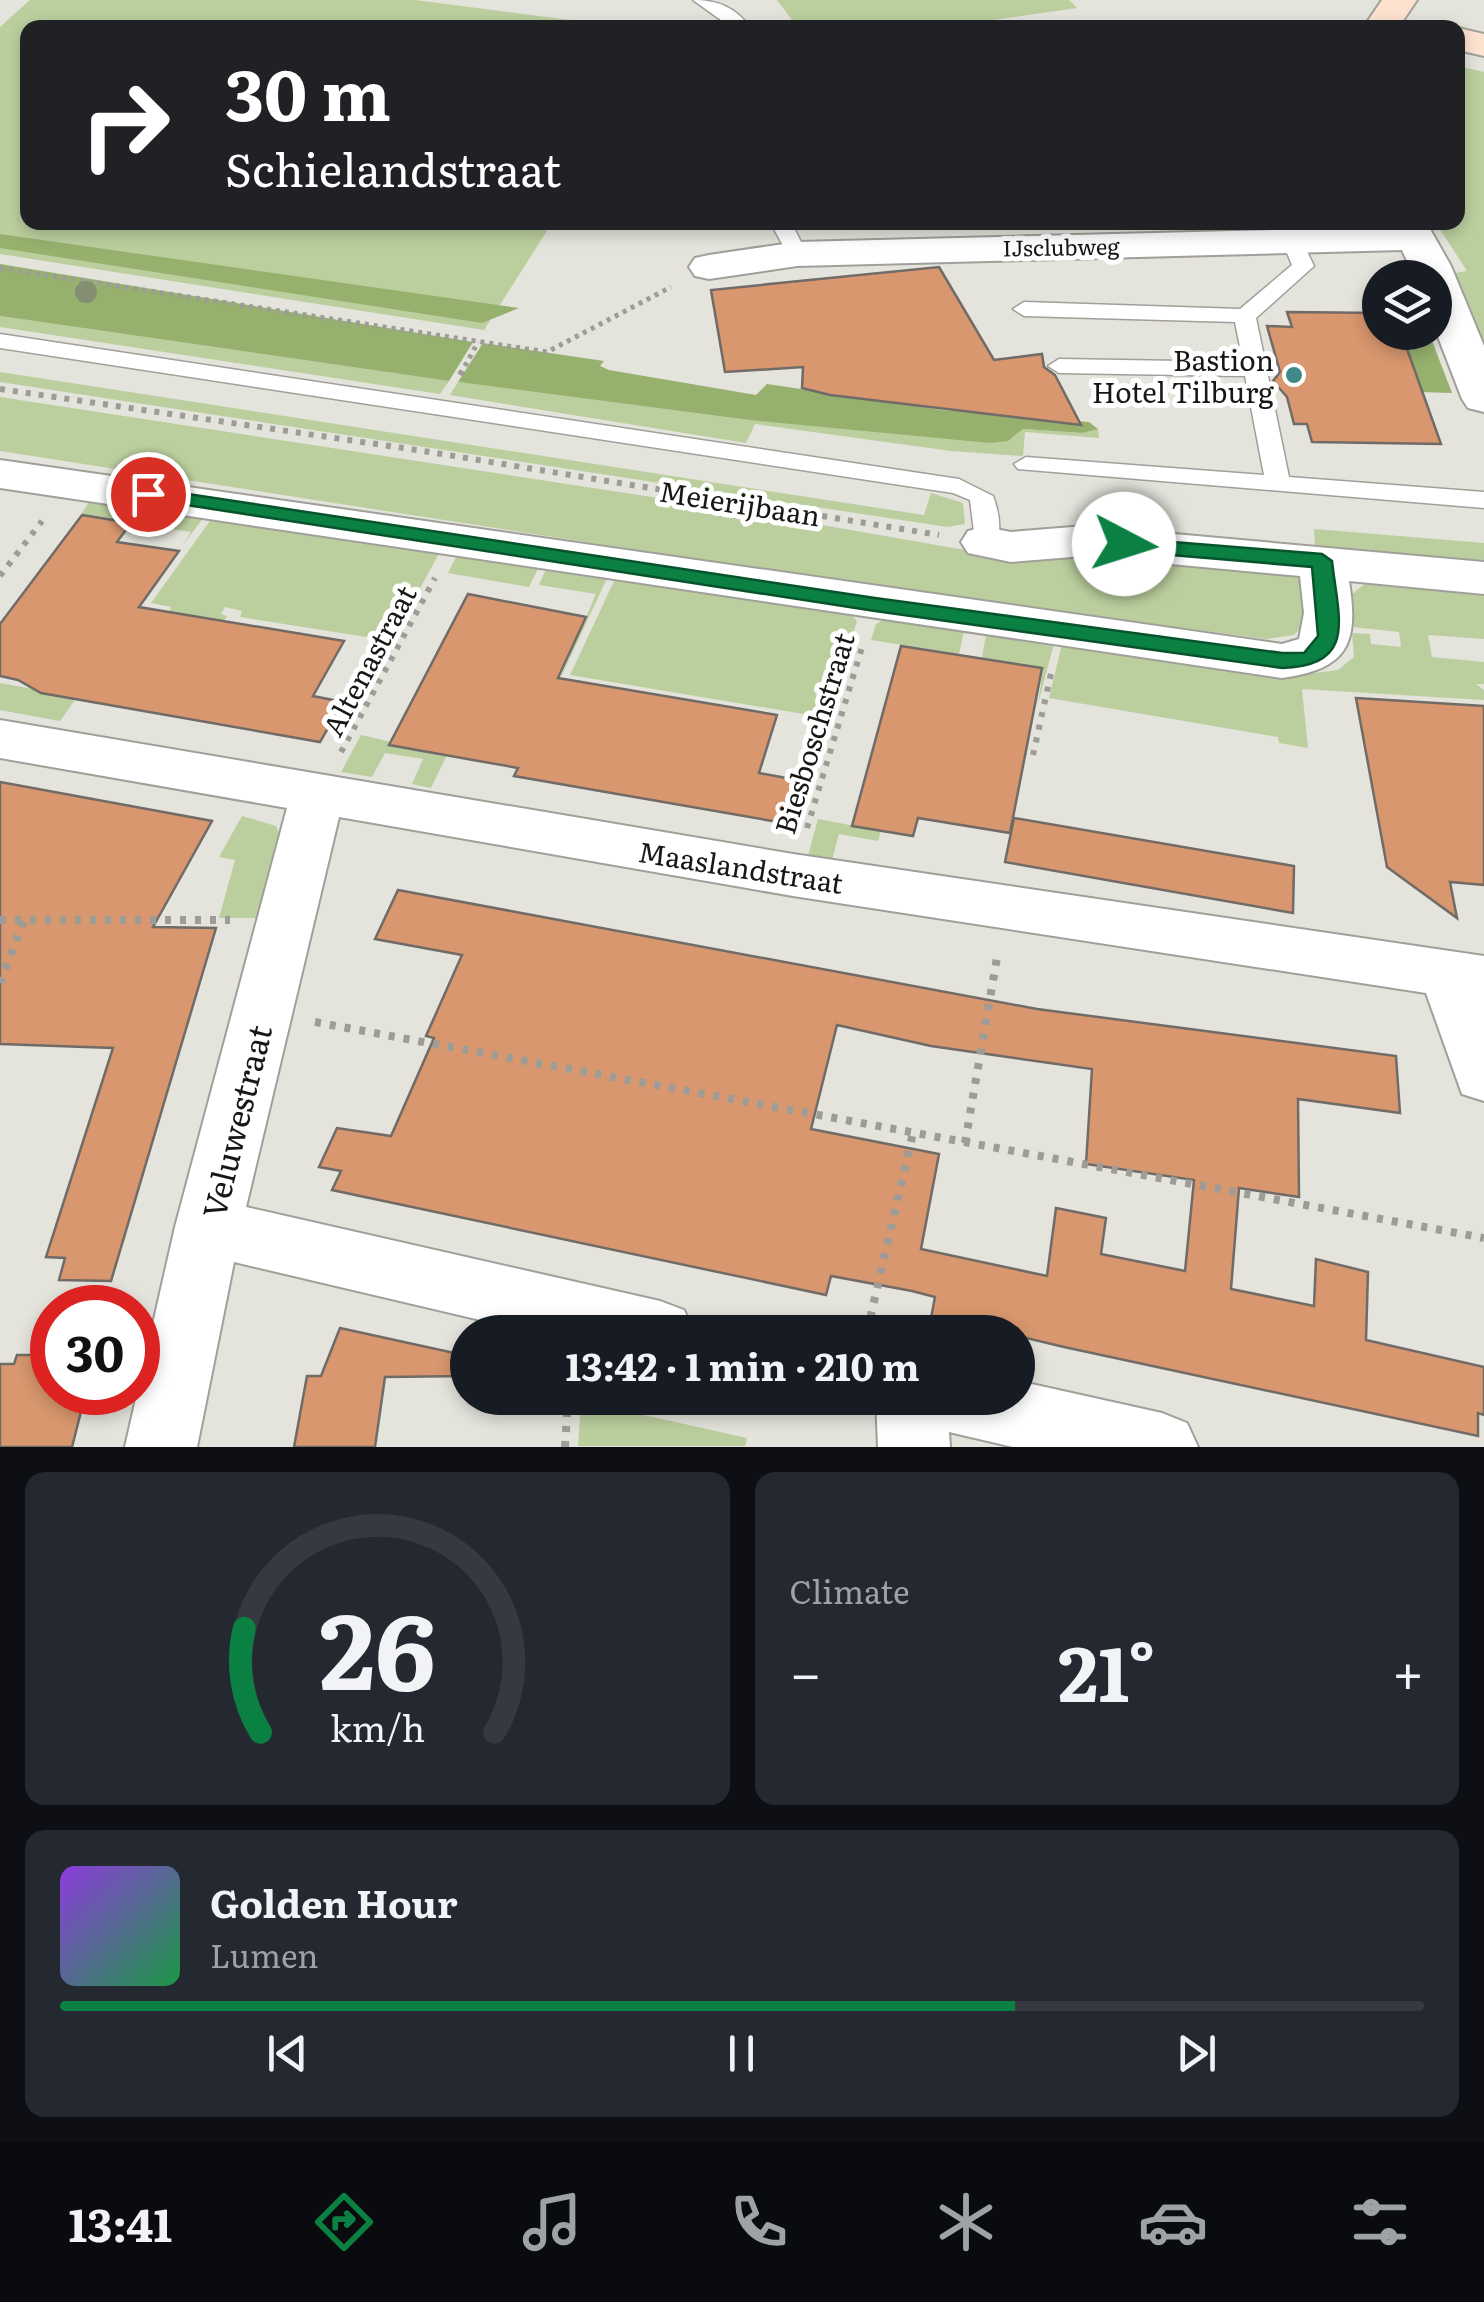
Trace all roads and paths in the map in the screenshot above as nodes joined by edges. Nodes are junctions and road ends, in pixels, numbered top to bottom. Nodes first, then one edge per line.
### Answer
1 (702, 0) edge
2 (736, 20) edge
3 (1410, 230) edge
4 (789, 238) edge
5 (1292, 241) junction
6 (709, 267) joint
7 (0, 268) edge
8 (1024, 309) dead end
9 (1245, 316) junction
10 (0, 342) edge
11 (1058, 366) dead end
12 (1255, 369) junction
13 (0, 389) edge
14 (1484, 399) edge
15 (1026, 464) dead end
16 (0, 474) edge
17 (71, 482) junction
18 (1278, 484) junction
19 (1484, 500) edge
20 (455, 542) junction
21 (985, 542) junction
22 (1322, 561) junction
23 (0, 576) edge
24 (1484, 578) edge
25 (875, 604) junction
26 (1060, 630) junction
27 (0, 740) edge
28 (1033, 755) dead end
29 (317, 797) junction
30 (793, 875) junction
31 (1006, 909) junction
32 (0, 920) edge
33 (24, 920) junction
34 (286, 920) junction
35 (1466, 976) edge
36 (0, 984) edge
37 (262, 1012) junction
38 (1484, 1076) edge
39 (913, 1133) junction
40 (965, 1144) junction
41 (208, 1227) junction
42 (1484, 1238) edge
43 (587, 1315) edge
44 (871, 1315) edge
45 (567, 1415) edge
46 (912, 1415) edge
47 (1018, 1415) edge
48 (161, 1447) edge
49 (565, 1447) edge
50 (914, 1447) edge
51 (1162, 1447) edge

1 - 2 lane
3 - 5 street, IJsclubweg
3 - 14 street
4 - 5 street, IJsclubweg
4 - 6 street, IJsclubweg
5 - 9 lane
6 - 7 path
8 - 9 lane
9 - 12 lane
10 - 21 lane
11 - 12 lane
12 - 18 lane
13 - 21 path, Meierijbaan
15 - 18 lane
16 - 17 street
17 - 20 street
17 - 23 path
18 - 19 lane
20 - 25 street
20 - 29 path, Altenastraat
21 - 22 street
22 - 24 street
22 - 26 street
25 - 26 street
25 - 30 path, Biesboschstraat
26 - 28 path
27 - 29 street, Maaslandstraat
29 - 30 street, Maaslandstraat
29 - 34 street, Veluwestraat
30 - 31 street, Maaslandstraat
31 - 35 street, Maaslandstraat
31 - 40 path
32 - 33 path
33 - 34 path
33 - 36 path
34 - 37 street, Veluwestraat
35 - 38 street
37 - 39 path
37 - 41 street, Veluwestraat
39 - 40 path
39 - 44 path
40 - 42 path
41 - 43 street
41 - 48 street, Veluwestraat
45 - 49 path
46 - 50 street
47 - 51 street

